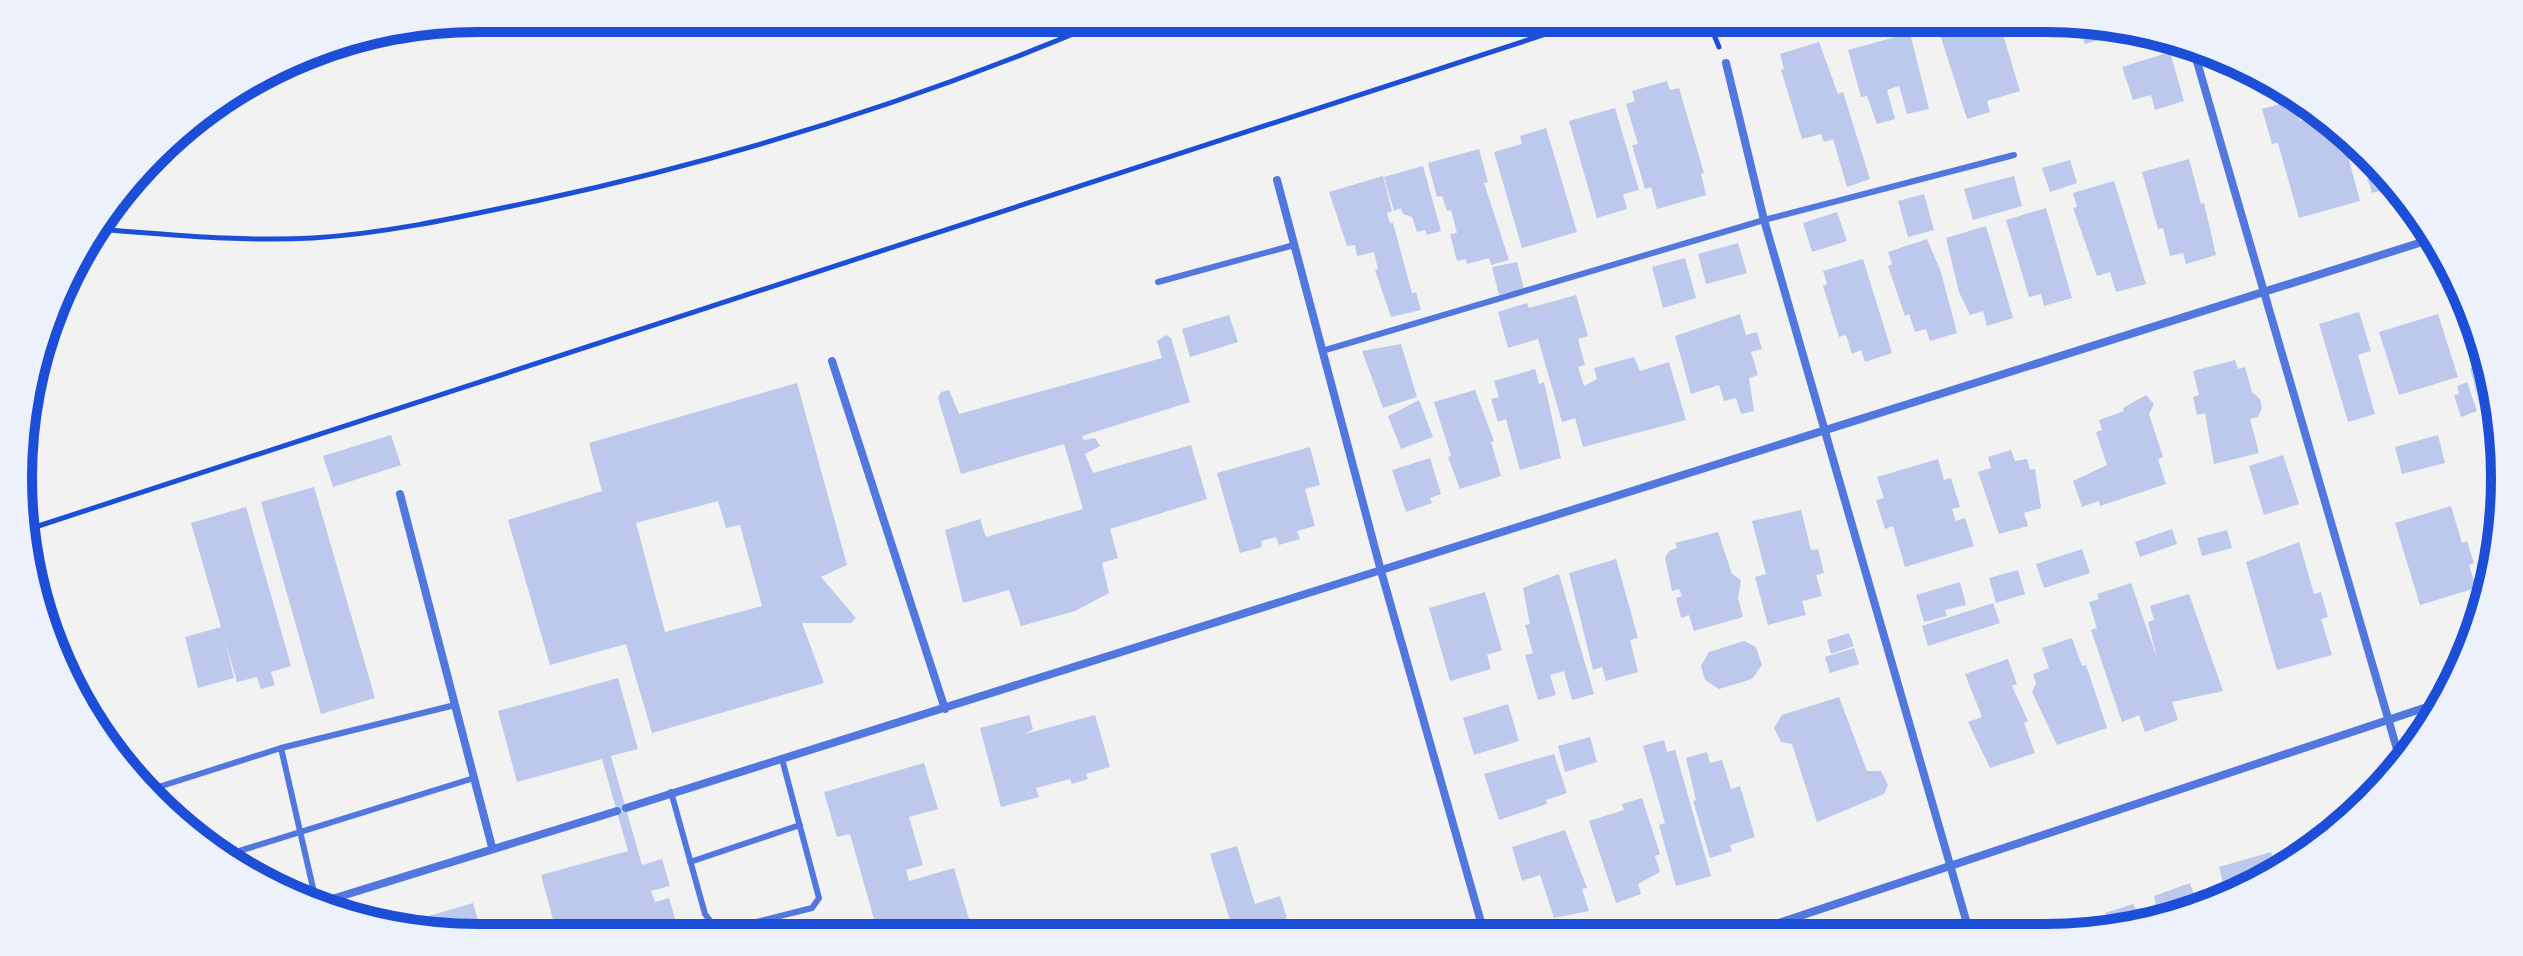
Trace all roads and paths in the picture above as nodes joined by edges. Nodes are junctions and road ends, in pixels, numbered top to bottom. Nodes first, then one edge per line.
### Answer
1 (1075, 32) edge
2 (1552, 32) edge
3 (1713, 32) edge
4 (2196, 59) edge
5 (1726, 63) joint
6 (2014, 155) dead end
7 (1277, 180) dead end
8 (1764, 220) junction
9 (107, 230) edge
10 (2423, 242) edge
11 (1294, 245) junction
12 (1158, 282) dead end
13 (2266, 292) junction
14 (1322, 351) junction
15 (832, 361) dead end
16 (1824, 430) junction
17 (400, 494) dead end
18 (35, 527) edge
19 (1381, 571) junction
20 (455, 705) junction
21 (2428, 707) edge
22 (945, 709) junction
23 (2388, 720) junction
24 (281, 748) junction
25 (2398, 752) edge
26 (782, 759) junction
27 (474, 778) junction
28 (158, 787) edge
29 (671, 792) junction
30 (800, 825) junction
31 (301, 830) junction
32 (492, 847) junction
33 (235, 852) edge
34 (690, 862) junction
35 (1950, 864) junction
36 (315, 893) edge
37 (330, 898) edge
38 (712, 924) edge
39 (748, 924) edge
40 (1482, 924) edge
41 (1775, 924) edge
42 (1967, 924) edge

1 - 9 path
2 - 18 path
3 - 5 path
4 - 13 street
5 - 8 street
6 - 8 lane
7 - 11 street
8 - 14 lane
8 - 16 street
10 - 13 street
11 - 12 lane
11 - 14 street
13 - 16 street
13 - 23 street
14 - 19 street
15 - 22 street
16 - 19 street
16 - 35 street
17 - 20 street
19 - 22 street
19 - 40 street
20 - 24 lane
20 - 27 street
21 - 23 street
22 - 26 street
23 - 25 street
23 - 35 street
24 - 28 lane
24 - 31 lane
26 - 29 street
26 - 30 lane
27 - 31 lane
27 - 32 street
29 - 32 street
29 - 34 lane
30 - 34 lane
30 - 39 lane
31 - 33 lane
31 - 36 lane
32 - 37 street
34 - 38 lane
35 - 41 street
35 - 42 street

